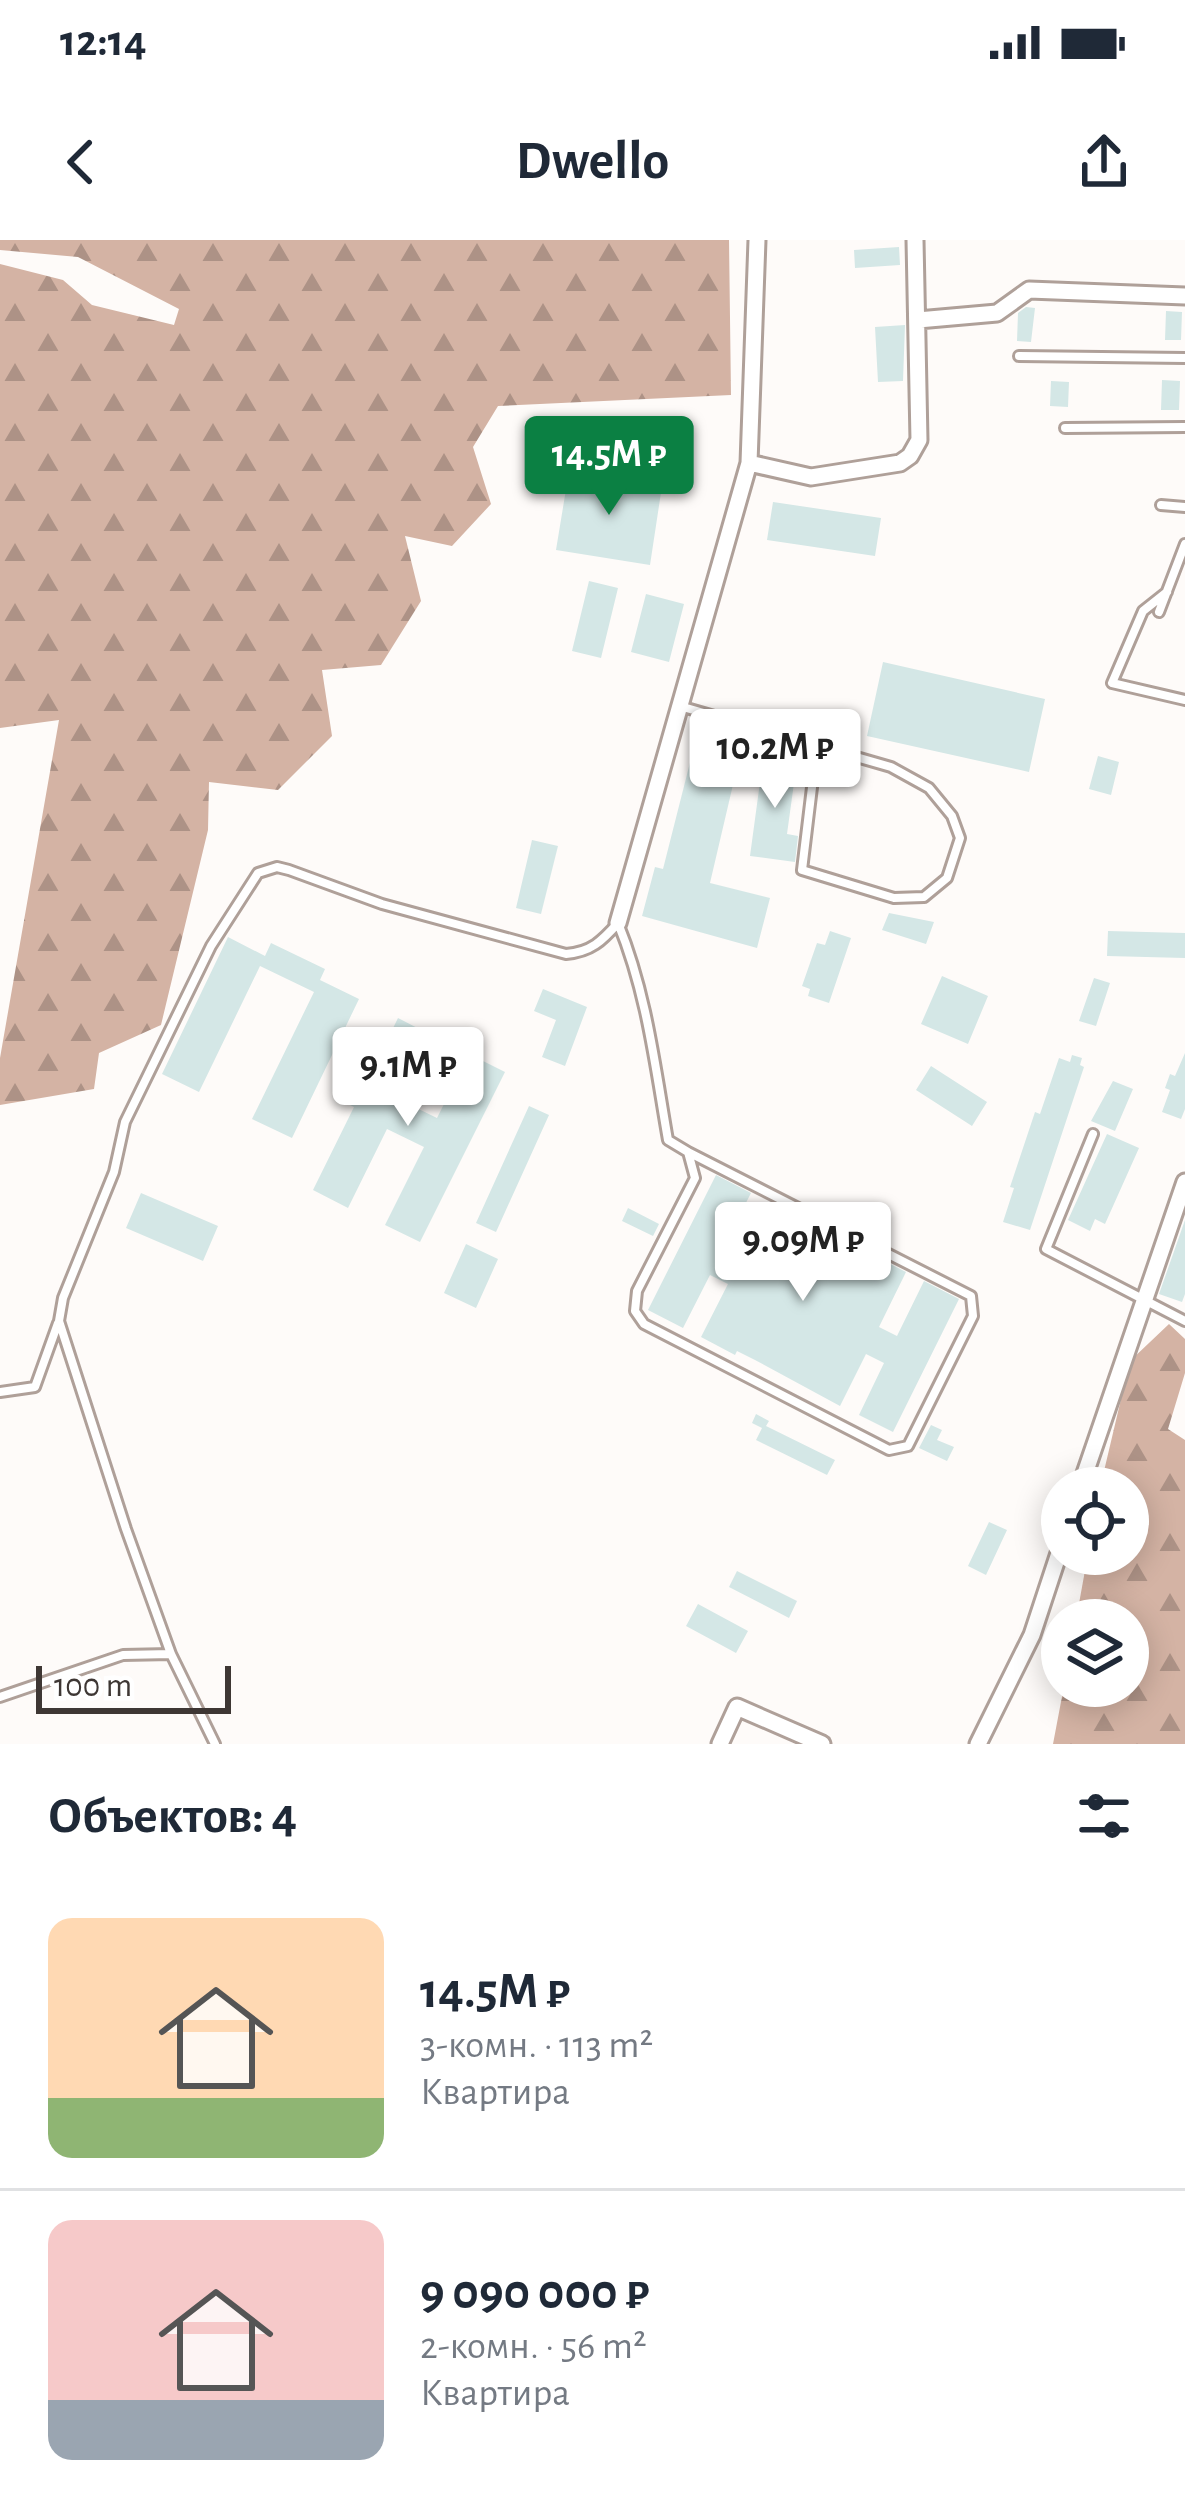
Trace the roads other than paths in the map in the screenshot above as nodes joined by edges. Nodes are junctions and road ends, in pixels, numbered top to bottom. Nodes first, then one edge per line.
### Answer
1 (757, 240) edge
2 (915, 240) edge
3 (1185, 296) edge
4 (918, 320) junction
5 (1019, 356) dead end
6 (1185, 358) edge
7 (1185, 427) edge
8 (1065, 428) dead end
9 (749, 463) junction
10 (1161, 505) dead end
11 (1185, 507) edge
12 (1185, 544) edge
13 (1167, 592) junction
14 (1160, 612) dead end
15 (1185, 700) edge
16 (681, 706) junction
17 (817, 746) junction
18 (618, 923) junction
19 (1094, 1134) dead end
20 (688, 1152) junction
21 (1185, 1181) edge
22 (1143, 1302) junction
23 (59, 1321) junction
24 (1185, 1321) edge
25 (0, 1392) edge
26 (1087, 1467) edge
27 (1052, 1575) edge
28 (171, 1654) junction
29 (0, 1697) edge
30 (214, 1744) edge
31 (720, 1744) edge
32 (822, 1744) edge
33 (978, 1744) edge

1 - 9 street
2 - 4 street
3 - 4 street
4 - 9 street
5 - 6 lane
7 - 8 lane
9 - 16 street
10 - 11 lane
12 - 13 lane
13 - 14 lane
13 - 15 lane
16 - 17 lane
16 - 18 street
17 - 17 lane
18 - 20 lane
18 - 23 lane
19 - 22 lane
20 - 20 lane
21 - 22 street
22 - 24 lane
22 - 26 street
23 - 25 lane
23 - 28 lane
27 - 33 street
28 - 29 lane
28 - 30 lane
31 - 32 street

